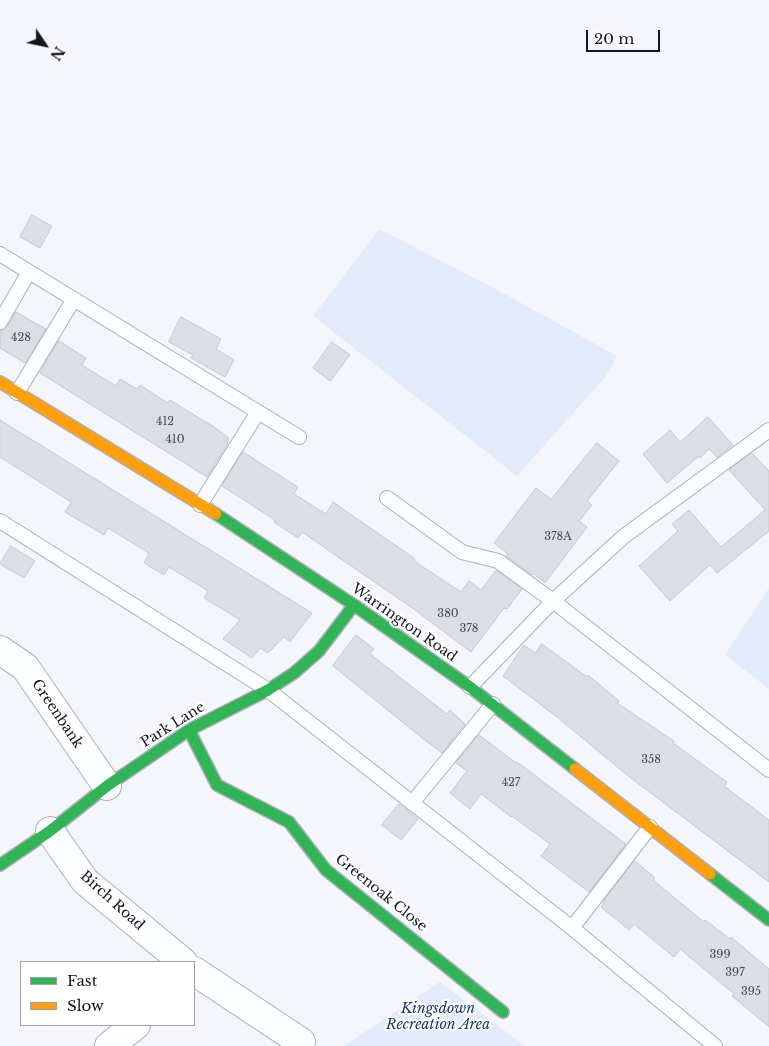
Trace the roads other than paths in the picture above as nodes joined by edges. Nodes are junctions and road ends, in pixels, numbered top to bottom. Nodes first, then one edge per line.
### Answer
1 (0, 254) edge
2 (30, 272) junction
3 (74, 300) junction
4 (0, 322) edge
5 (0, 382) edge
6 (17, 392) junction
7 (258, 412) junction
8 (769, 430) edge
9 (299, 437) dead end
10 (387, 498) dead end
11 (200, 505) junction
12 (0, 521) edge
13 (553, 601) junction
14 (354, 605) junction
15 (0, 650) edge
16 (470, 687) junction
17 (268, 690) junction
18 (493, 704) junction
19 (189, 730) junction
20 (769, 770) edge
21 (107, 786) junction
22 (412, 803) junction
23 (650, 827) junction
24 (50, 831) junction
25 (0, 865) edge
26 (769, 920) edge
27 (572, 928) junction
28 (179, 961) edge
29 (195, 974) edge
30 (502, 1012) dead end
31 (135, 1026) edge
32 (301, 1042) dead end
33 (109, 1046) edge
34 (715, 1046) edge

1 - 2 lane
2 - 3 lane
2 - 4 lane
3 - 6 lane
3 - 7 lane
5 - 6 main road, Warrington Road
6 - 11 main road, Warrington Road
7 - 9 lane
7 - 11 lane
8 - 13 lane
10 - 13 lane
11 - 14 main road, Warrington Road
12 - 17 lane
13 - 16 lane
13 - 20 lane
14 - 16 main road, Warrington Road
14 - 17 main road, Park Lane
15 - 21 street, Greenbank
16 - 18 main road, Warrington Road
17 - 19 main road, Park Lane
17 - 22 lane
18 - 22 lane
18 - 23 main road, Warrington Road
19 - 21 main road, Park Lane
19 - 30 main road, Greenoak Close
21 - 24 main road, Park Lane
22 - 27 lane
23 - 26 main road, Warrington Road
23 - 27 lane
24 - 25 main road, Park Lane
24 - 28 street, Birch Road
27 - 34 lane
29 - 32 street, Birch Road
31 - 33 street

